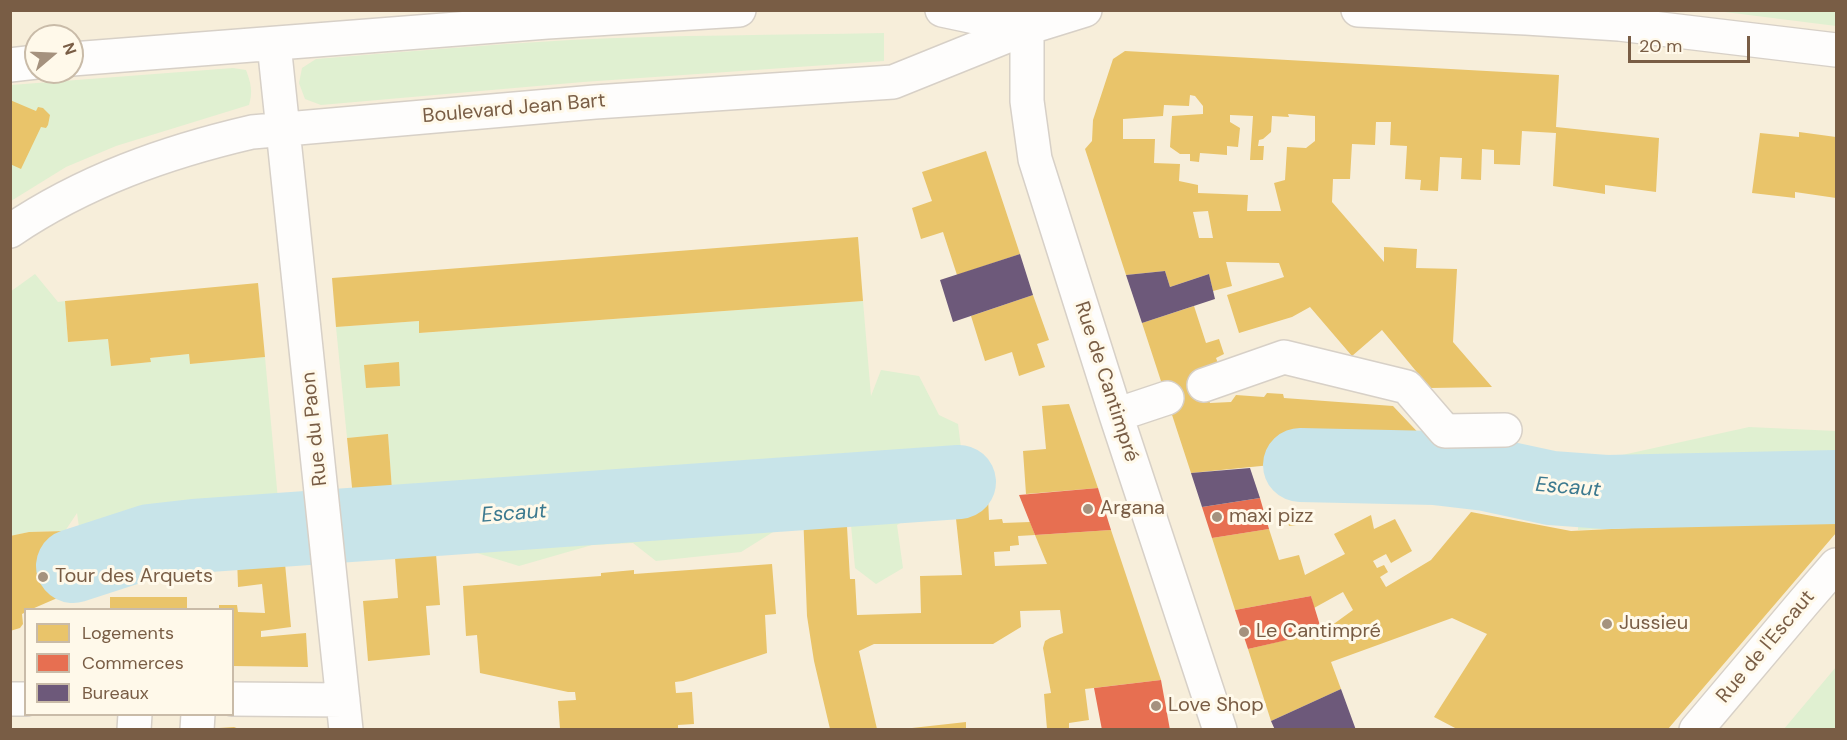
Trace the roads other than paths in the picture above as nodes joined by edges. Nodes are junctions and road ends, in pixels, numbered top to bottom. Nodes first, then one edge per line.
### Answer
1 (740, 10) edge
2 (942, 10) edge
3 (1085, 10) edge
4 (1358, 10) edge
5 (1027, 19) edge
6 (274, 44) junction
7 (1836, 50) edge
8 (84, 58) edge
9 (283, 129) junction
10 (10, 231) edge
11 (1204, 385) dead end
12 (1167, 398) dead end
13 (1116, 416) junction
14 (1505, 430) dead end
15 (1836, 565) edge
16 (234, 699) edge
17 (344, 715) edge
18 (1220, 729) edge
19 (1696, 729) edge

1 - 6 street
2 - 5 street, Boulevard Jean Bart
3 - 5 street, Boulevard Jean Bart
4 - 7 street
5 - 9 street, Boulevard Jean Bart
5 - 13 street, Rue de Cantimpré
6 - 8 street
6 - 9 street, Rue du Paon
9 - 10 street, Boulevard Jean Bart
9 - 17 street, Rue du Paon
11 - 14 street
12 - 13 street
13 - 18 street, Rue de Cantimpré
15 - 19 street, Rue de l'Escaut
16 - 17 street

